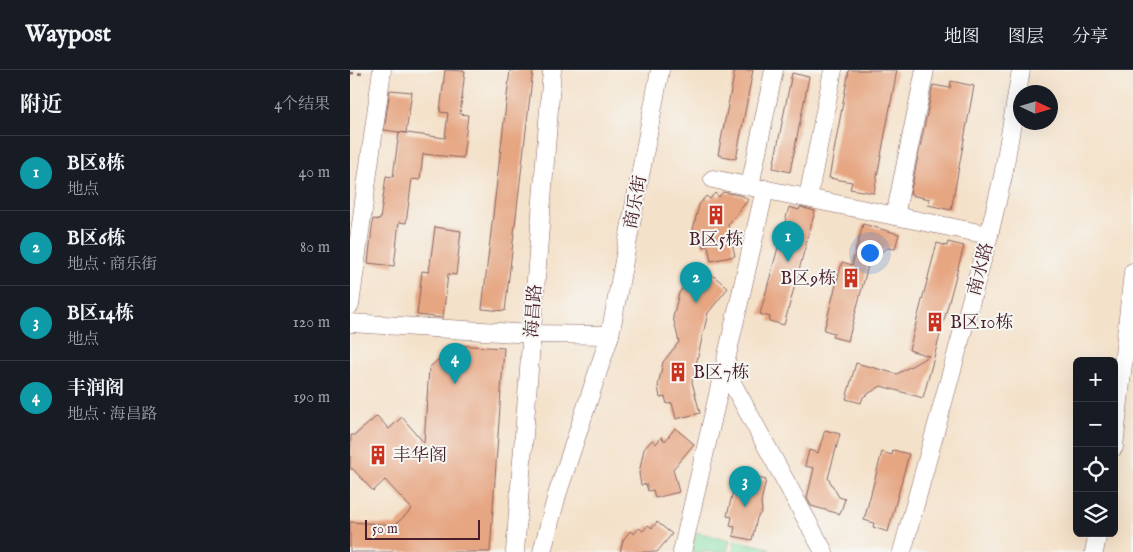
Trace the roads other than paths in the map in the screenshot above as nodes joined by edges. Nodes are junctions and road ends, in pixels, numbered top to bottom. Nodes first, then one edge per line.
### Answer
1 (382, 70) edge
2 (552, 70) edge
3 (660, 70) edge
4 (774, 70) edge
5 (834, 70) edge
6 (925, 70) edge
7 (1021, 70) edge
8 (713, 179) dead end
9 (758, 188) junction
10 (808, 198) junction
11 (895, 216) junction
12 (989, 235) junction
13 (1133, 272) edge
14 (350, 305) edge
15 (350, 323) edge
16 (532, 334) junction
17 (610, 335) junction
18 (724, 368) junction
19 (1118, 410) edge
20 (1097, 537) edge
21 (515, 552) edge
22 (542, 552) edge
23 (682, 552) edge
24 (824, 552) edge
25 (902, 552) edge
26 (1094, 552) edge

1 - 14 street
2 - 16 street, 海昌路
3 - 17 street, 商乐街
4 - 9 street
5 - 10 street
6 - 11 street
7 - 12 street, 南水路
8 - 9 street
9 - 10 street
9 - 18 street
10 - 11 street
11 - 12 street
12 - 25 street, 南水路
13 - 19 street
15 - 16 street
16 - 17 street
16 - 21 street, 海昌路
17 - 22 street, 商乐街
18 - 23 street
18 - 24 street
20 - 26 street

